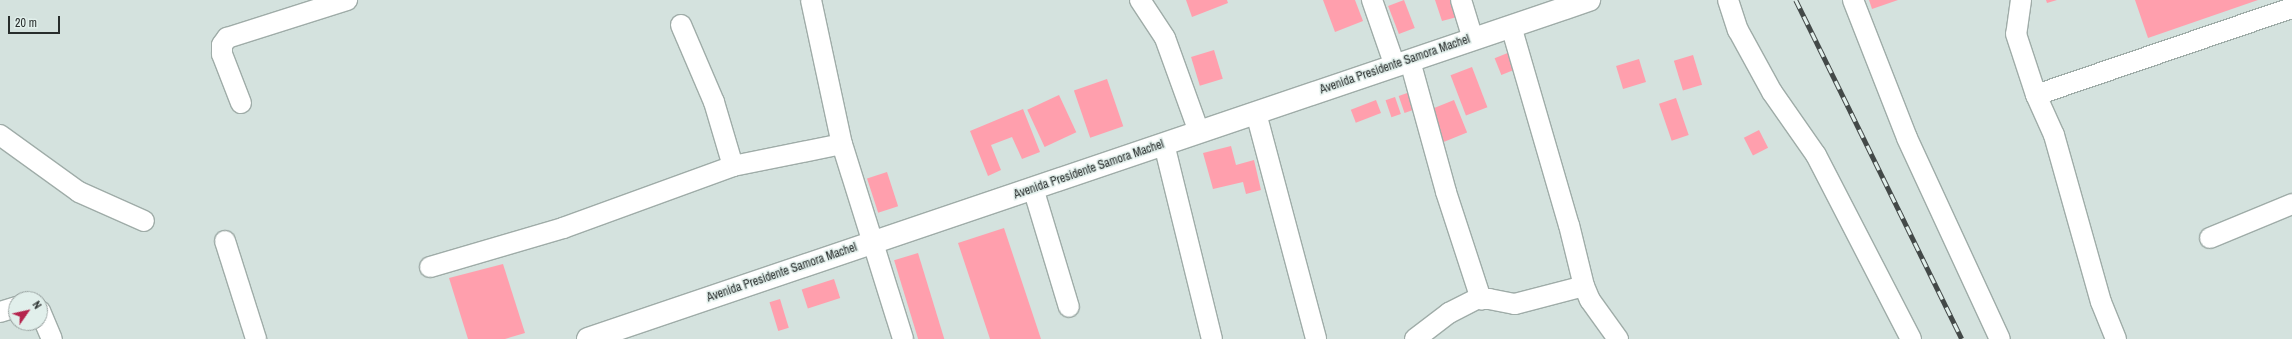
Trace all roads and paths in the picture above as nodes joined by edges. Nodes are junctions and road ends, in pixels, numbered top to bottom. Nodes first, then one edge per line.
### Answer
1 (347, 0) edge
2 (1140, 0) edge
3 (1372, 0) edge
4 (1461, 0) edge
5 (1728, 0) edge
6 (1853, 0) edge
7 (2021, 0) edge
8 (1585, 1) edge
9 (810, 4) edge
10 (2292, 8) edge
11 (681, 25) dead end
12 (1511, 26) junction
13 (1474, 39) junction
14 (1403, 63) junction
15 (2036, 95) junction
16 (241, 103) dead end
17 (1256, 113) junction
18 (1199, 132) junction
19 (0, 135) edge
20 (842, 144) junction
21 (1164, 144) junction
22 (733, 166) junction
23 (1033, 188) junction
24 (2292, 204) edge
25 (144, 221) dead end
26 (2210, 238) dead end
27 (225, 241) dead end
28 (872, 243) junction
29 (430, 267) dead end
30 (1584, 286) junction
31 (1481, 298) junction
32 (1069, 307) dead end
33 (48, 330) edge
34 (600, 337) edge
35 (52, 339) edge
36 (256, 339) edge
37 (903, 339) edge
38 (1212, 339) edge
39 (1316, 339) edge
40 (1416, 339) edge
41 (1618, 339) edge
42 (1911, 339) edge
43 (2000, 339) edge
44 (2116, 339) edge

1 - 16 street
2 - 18 street
3 - 14 street
4 - 13 street
5 - 42 street
6 - 43 street
7 - 15 street
8 - 12 main road, Avenida Presidente Samora Machel
9 - 20 street
10 - 15 street
11 - 22 street
12 - 13 main road, Avenida Presidente Samora Machel
12 - 30 street
13 - 14 main road, Avenida Presidente Samora Machel
14 - 17 main road, Avenida Presidente Samora Machel
14 - 31 street
15 - 44 street
17 - 18 main road, Avenida Presidente Samora Machel
17 - 39 street
18 - 21 main road, Avenida Presidente Samora Machel
19 - 25 street
20 - 22 street
20 - 28 street
21 - 23 main road, Avenida Presidente Samora Machel
21 - 38 street
22 - 29 street
23 - 28 main road, Avenida Presidente Samora Machel
23 - 32 street
24 - 26 street
27 - 36 street
28 - 34 main road, Avenida Presidente Samora Machel
28 - 37 street
30 - 31 street
30 - 41 street
31 - 40 street
33 - 35 street

